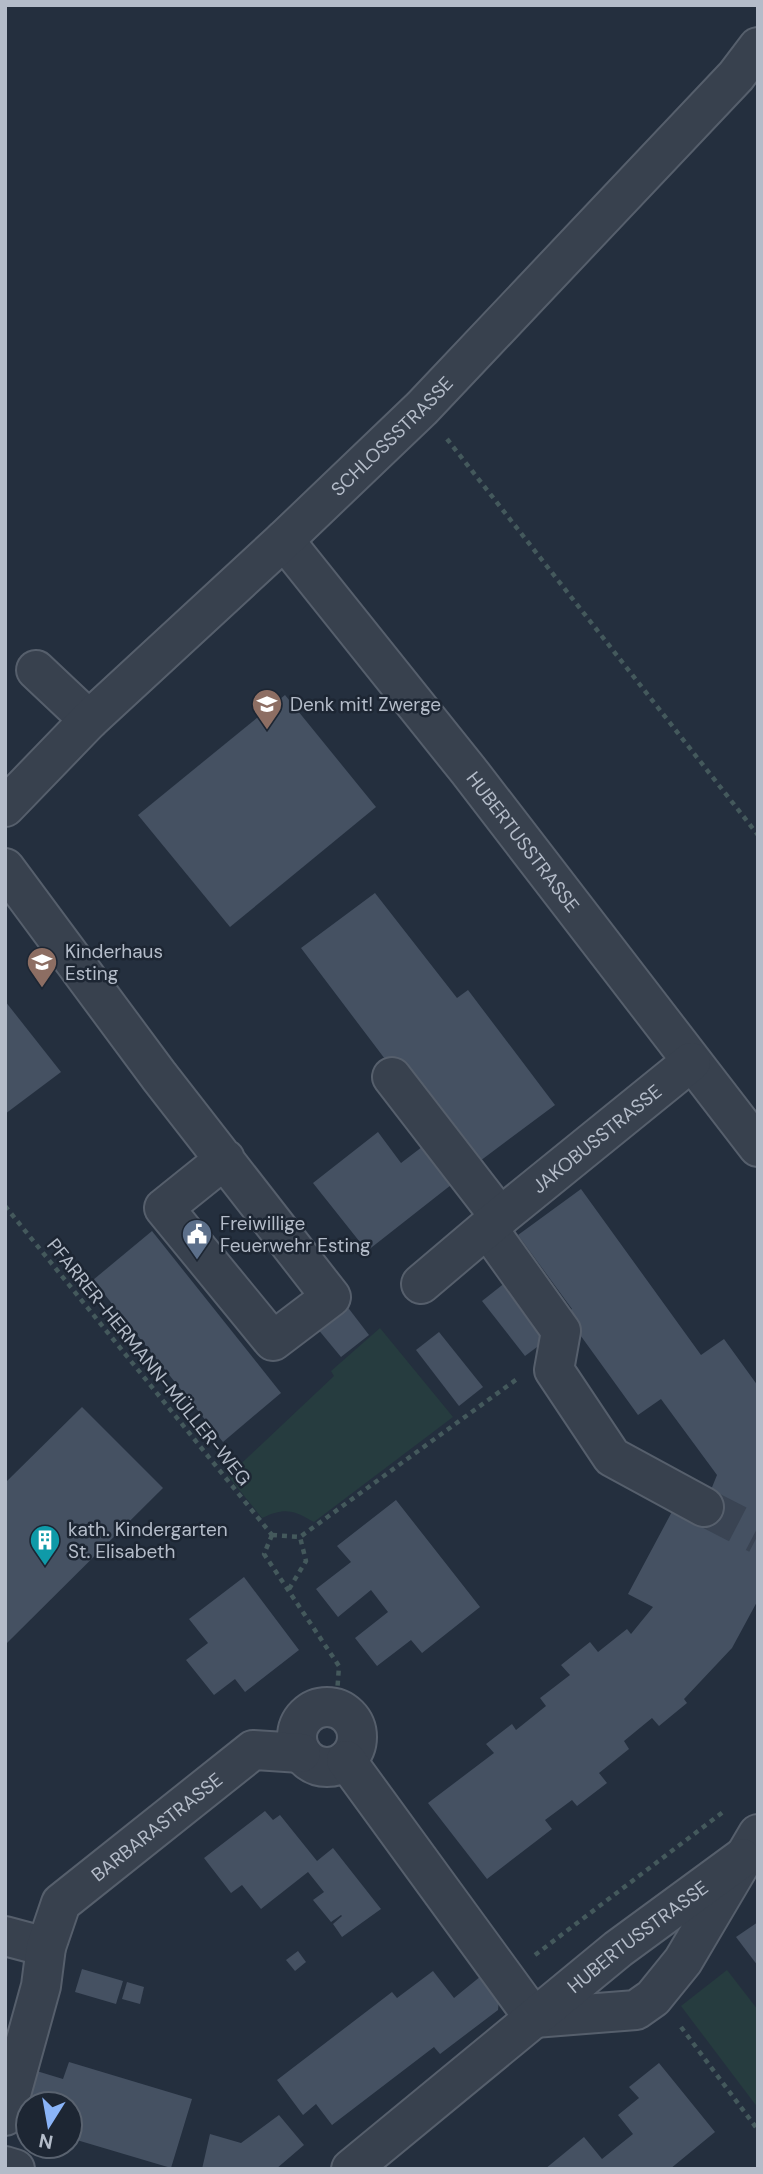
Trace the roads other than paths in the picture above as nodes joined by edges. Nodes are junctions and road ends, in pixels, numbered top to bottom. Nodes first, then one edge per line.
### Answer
1 (758, 47) edge
2 (284, 540) junction
3 (36, 670) dead end
4 (89, 720) junction
5 (5, 807) edge
6 (5, 869) edge
7 (691, 1062) junction
8 (392, 1077) dead end
9 (758, 1147) edge
10 (225, 1159) junction
11 (494, 1223) junction
12 (421, 1284) dead end
13 (704, 1507) tunnel mouth
14 (301, 1753) junction
15 (346, 1760) junction
16 (750, 1846) edge
17 (5, 1936) edge
18 (46, 1947) junction
19 (534, 2018) junction
20 (5, 2116) edge
21 (5, 2166) edge
22 (15, 2169) edge
23 (351, 2169) edge

1 - 2 street, SCHLOSSSTRASSE
2 - 4 street, SCHLOSSSTRASSE
2 - 7 street, HUBERTUSSTRASSE
3 - 4 street
4 - 5 street, SCHLOSSSTRASSE
6 - 10 street
7 - 9 street, HUBERTUSSTRASSE
7 - 11 street, JAKOBUSSTRASSE
8 - 11 street
10 - 10 street
11 - 12 street, JAKOBUSSTRASSE
11 - 13 street
14 - 15 street, BARBARASTRASSE
14 - 15 street
14 - 18 street, BARBARASTRASSE
15 - 19 street
16 - 19 street, HUBERTUSSTRASSE
16 - 19 street, HUBERTUSSTRASSE
17 - 18 street
18 - 20 street, BARBARASTRASSE
19 - 23 street, HUBERTUSSTRASSE
21 - 22 street

